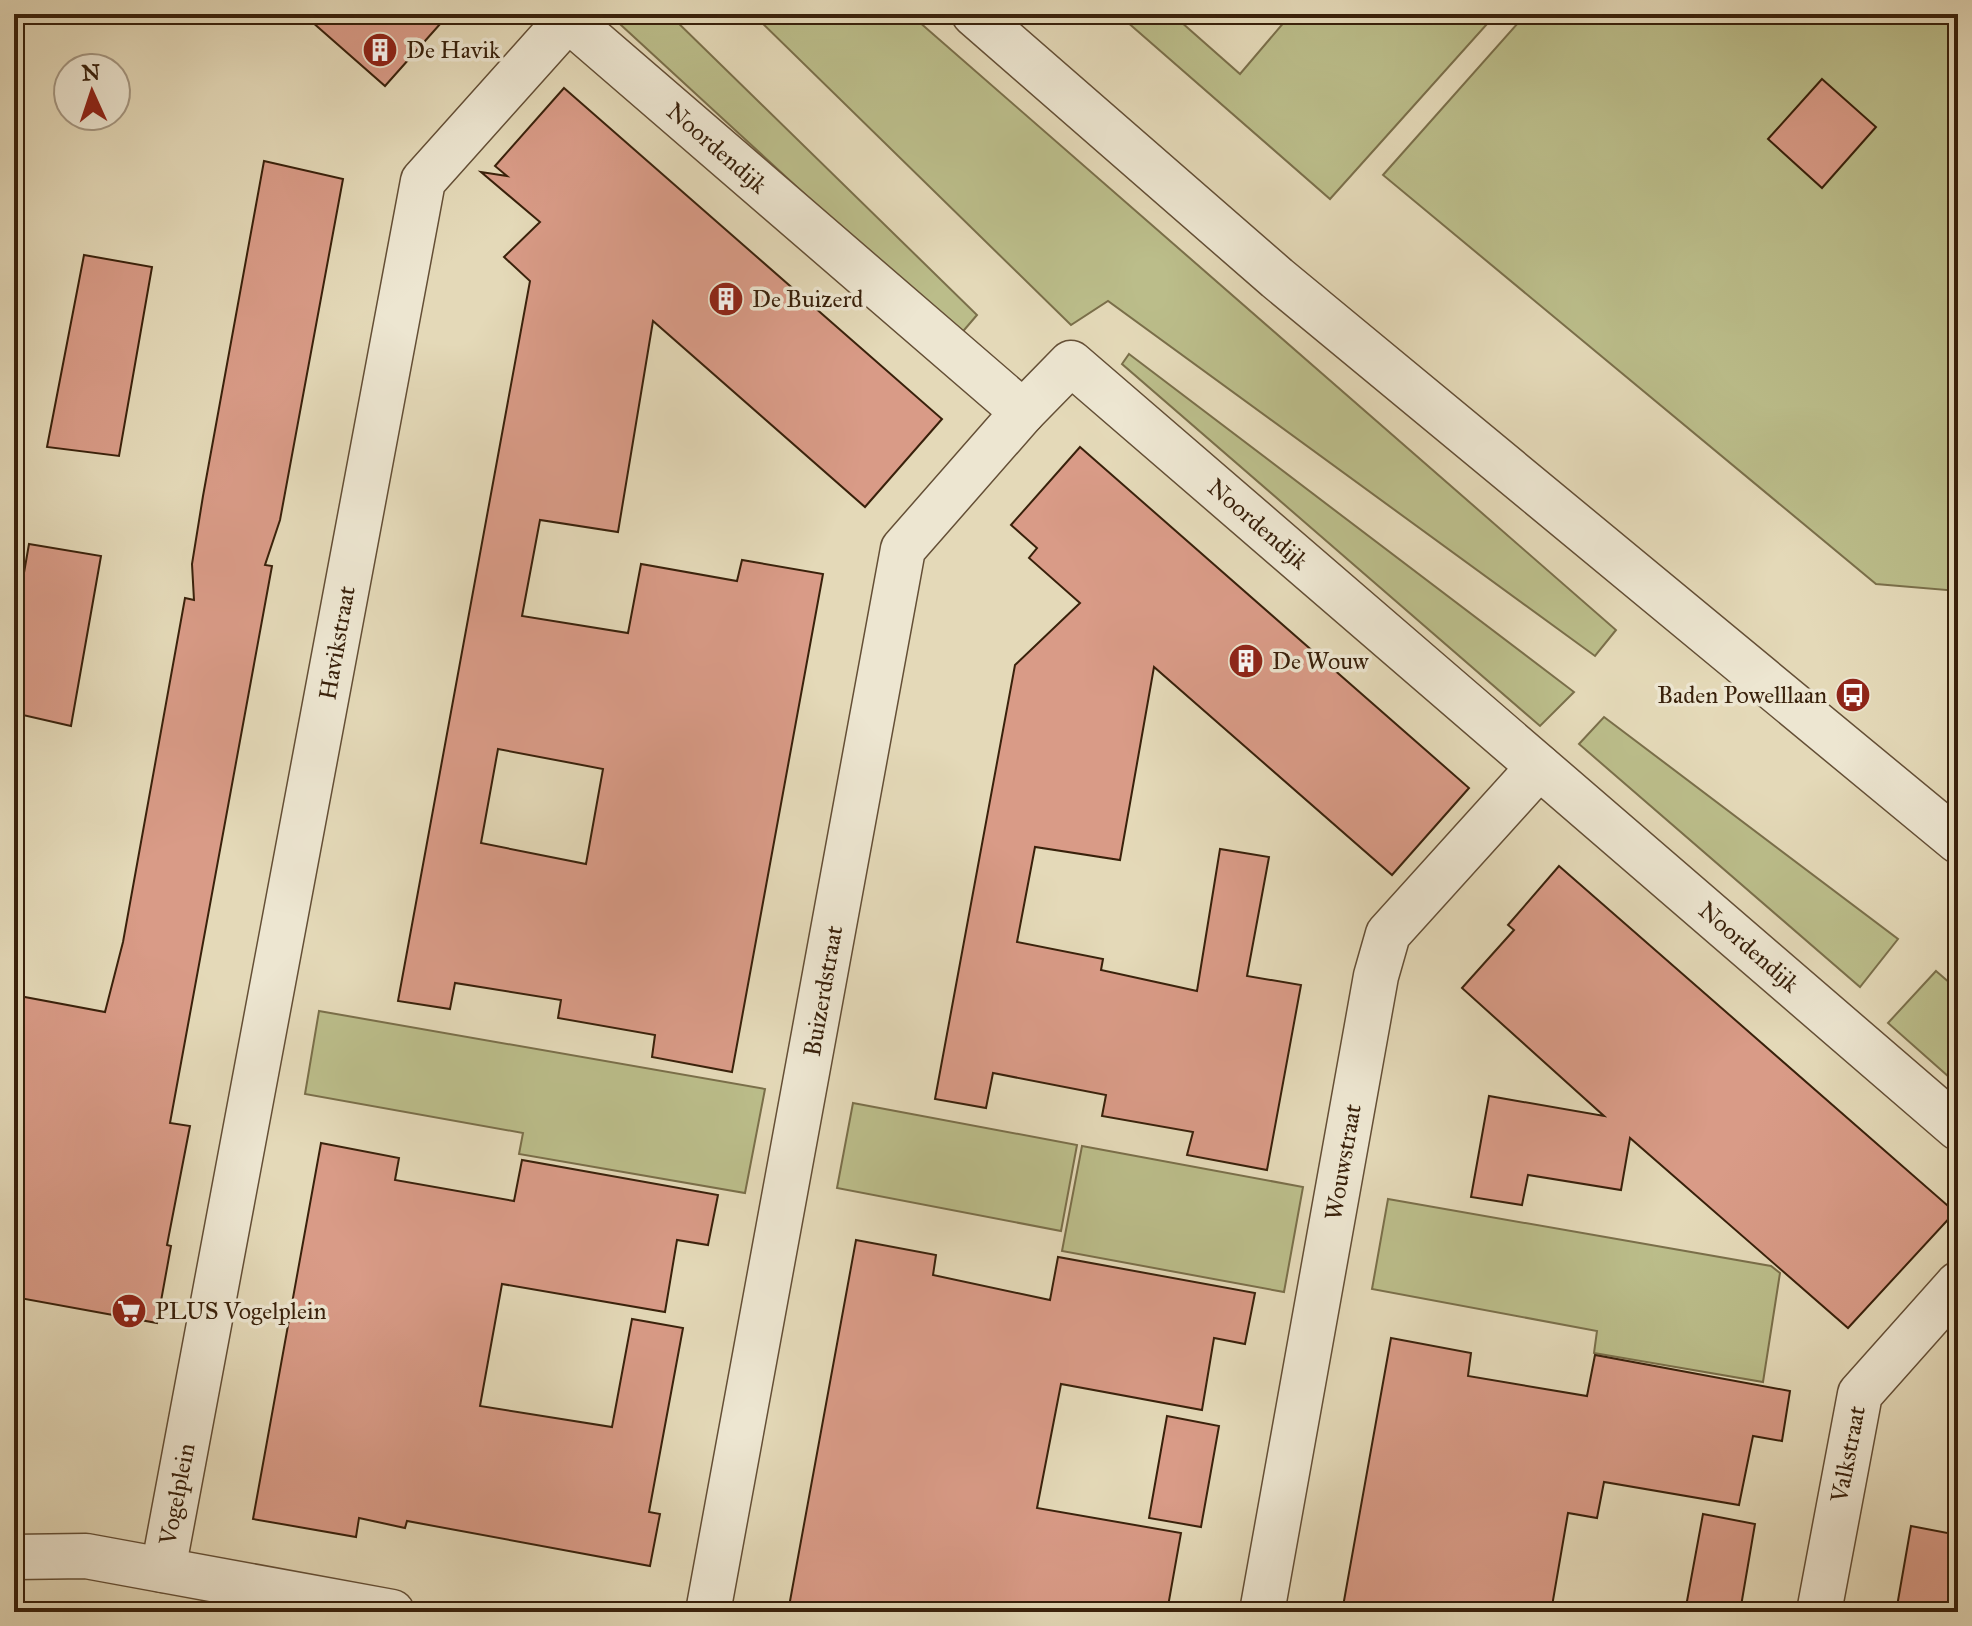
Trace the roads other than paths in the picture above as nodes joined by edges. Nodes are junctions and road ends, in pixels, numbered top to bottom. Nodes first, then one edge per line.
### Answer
1 (974, 14) edge
2 (565, 17) edge
3 (1023, 412) junction
4 (1539, 767) junction
5 (1958, 841) edge
6 (1958, 1128) edge
7 (1958, 1284) edge
8 (211, 1318) joint
9 (14, 1557) edge
10 (163, 1570) junction
11 (392, 1612) edge
12 (708, 1612) edge
13 (1262, 1612) edge
14 (1819, 1612) edge

1 - 5 street
2 - 3 street, Noordendijk
2 - 8 street, Havikstraat
3 - 4 street, Noordendijk
3 - 12 street, Buizerdstraat
4 - 6 street, Noordendijk
4 - 13 street, Wouwstraat
7 - 14 street, Valkstraat
8 - 10 street, Vogelplein
9 - 10 street, Vogelplein
10 - 11 street

